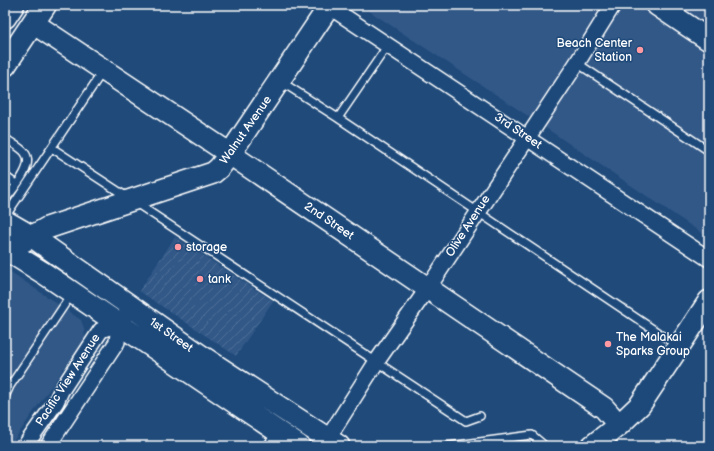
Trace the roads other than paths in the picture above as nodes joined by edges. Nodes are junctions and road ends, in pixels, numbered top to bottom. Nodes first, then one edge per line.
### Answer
1 (13, 5) edge
2 (45, 5) edge
3 (329, 5) edge
4 (613, 5) edge
5 (657, 5) edge
6 (5, 17) edge
7 (33, 23) junction
8 (709, 40) edge
9 (388, 45) junction
10 (577, 64) junction
11 (5, 65) edge
12 (104, 71) junction
13 (279, 81) junction
14 (338, 118) junction
15 (527, 137) junction
16 (5, 138) edge
17 (52, 148) junction
18 (709, 151) edge
19 (230, 154) junction
20 (5, 176) edge
21 (16, 184) junction
22 (5, 200) edge
23 (131, 200) junction
24 (477, 212) junction
25 (5, 217) edge
26 (5, 221) edge
27 (31, 236) junction
28 (5, 239) edge
29 (5, 249) edge
30 (709, 259) edge
31 (428, 288) junction
32 (73, 293) junction
33 (709, 301) edge
34 (131, 306) junction
35 (119, 324) junction
36 (680, 347) junction
37 (377, 361) junction
38 (5, 397) edge
39 (480, 416) dead end
40 (619, 425) junction
41 (272, 439) edge
42 (330, 443) edge
43 (25, 446) edge
44 (48, 446) edge
45 (299, 446) edge
46 (450, 446) edge
47 (544, 446) edge
48 (592, 446) edge

1 - 6 highway
2 - 7 highway
3 - 9 street, 3rd Street
3 - 13 street, Walnut Avenue
4 - 10 street, Olive Avenue
5 - 8 street
7 - 11 highway
7 - 12 street, 2nd Street
9 - 14 lane
9 - 15 street, 3rd Street
10 - 15 street, Olive Avenue
10 - 18 lane
12 - 17 lane
12 - 19 street, 2nd Street
13 - 14 lane
13 - 19 street, Walnut Avenue
14 - 24 lane
15 - 24 street, Olive Avenue
15 - 30 street, 3rd Street
16 - 21 lane
17 - 23 lane
17 - 25 lane
19 - 23 street, Walnut Avenue
19 - 31 street, 2nd Street
20 - 21 lane
21 - 22 lane
23 - 27 street, Walnut Avenue
23 - 37 lane
24 - 31 street, Olive Avenue
24 - 36 lane
26 - 27 street, 1st Street
27 - 28 street, Walnut Avenue
27 - 34 street, 1st Street
29 - 32 street, 1st Street
31 - 37 street, Olive Avenue
31 - 40 street, 2nd Street
32 - 35 street, 1st Street
32 - 38 lane
33 - 36 street
34 - 35 street, Pacific View Avenue
34 - 42 street, 1st Street
35 - 41 street, 1st Street
35 - 43 street, Pacific View Avenue
35 - 44 street, Pacific View Avenue
36 - 40 street
37 - 39 lane
37 - 42 street, Olive Avenue
40 - 48 street
41 - 45 street, 1st Street
46 - 47 lane

